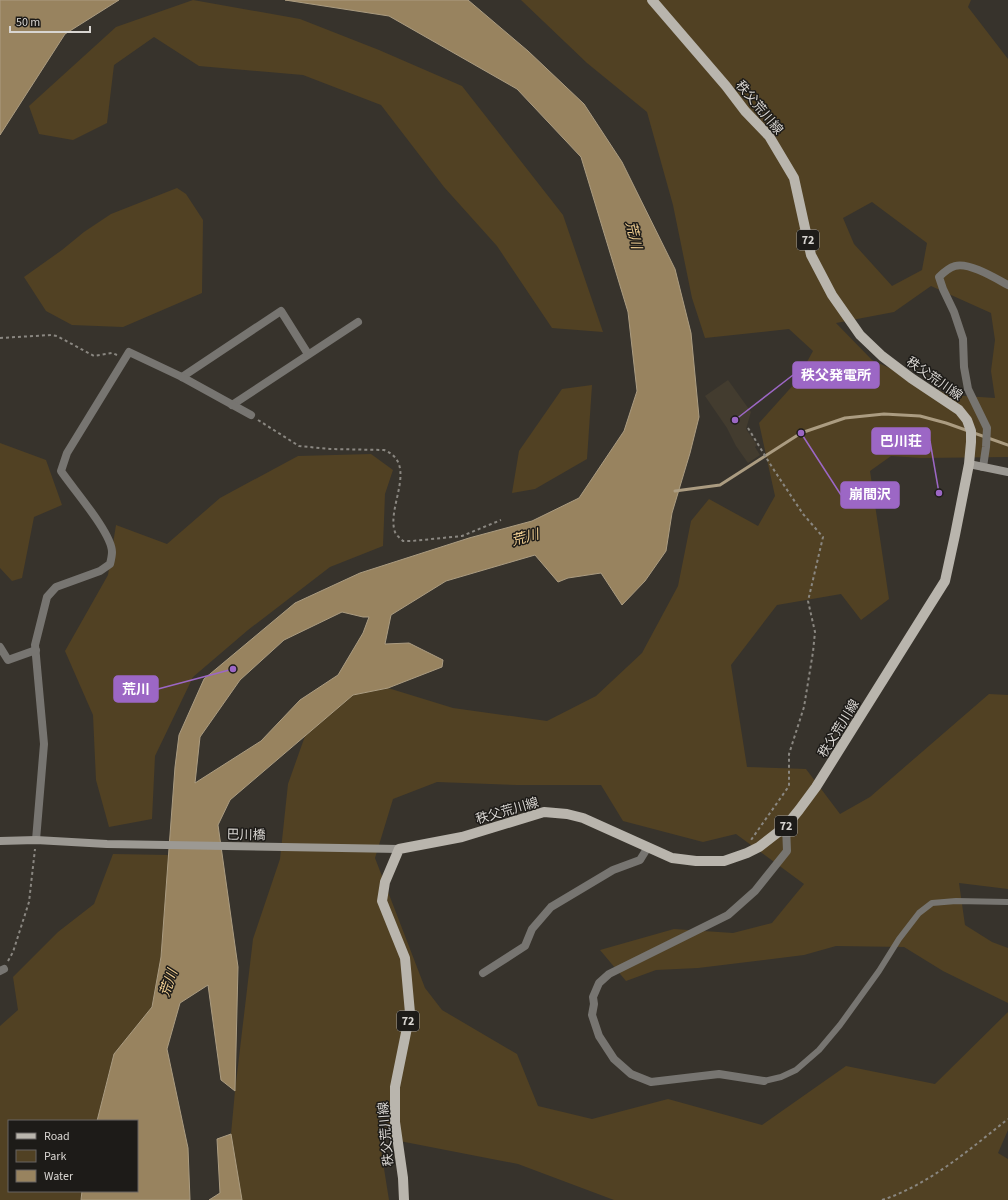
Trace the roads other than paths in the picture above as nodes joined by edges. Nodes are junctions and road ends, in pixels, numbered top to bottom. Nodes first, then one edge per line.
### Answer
1 (652, 0) edge
2 (1008, 285) edge
3 (358, 322) dead end
4 (308, 354) junction
5 (182, 377) junction
6 (232, 405) junction
7 (251, 415) road end
8 (969, 464) junction
9 (983, 467) junction
10 (1008, 472) edge
11 (0, 647) edge
12 (36, 650) junction
13 (786, 826) junction
14 (36, 840) junction
15 (0, 842) edge
16 (648, 847) junction
17 (399, 849) junction
18 (1008, 902) edge
19 (483, 973) dead end
20 (764, 1081) joint
21 (404, 1200) edge

1 - 8 main road, 秩父荒川線 / 72
2 - 9 street
3 - 4 street
4 - 5 street
4 - 6 street
5 - 6 street
5 - 12 street
6 - 7 street
8 - 9 main road
8 - 13 main road, 秩父荒川線 / 72
9 - 10 main road
11 - 12 street
12 - 14 street
13 - 16 main road, 秩父荒川線 / 72
13 - 20 street
14 - 15 main road, 巴川橋
14 - 17 main road, 巴川橋
16 - 17 main road, 秩父荒川線 / 72
16 - 19 street
17 - 21 main road, 秩父荒川線 / 72
18 - 20 lane

